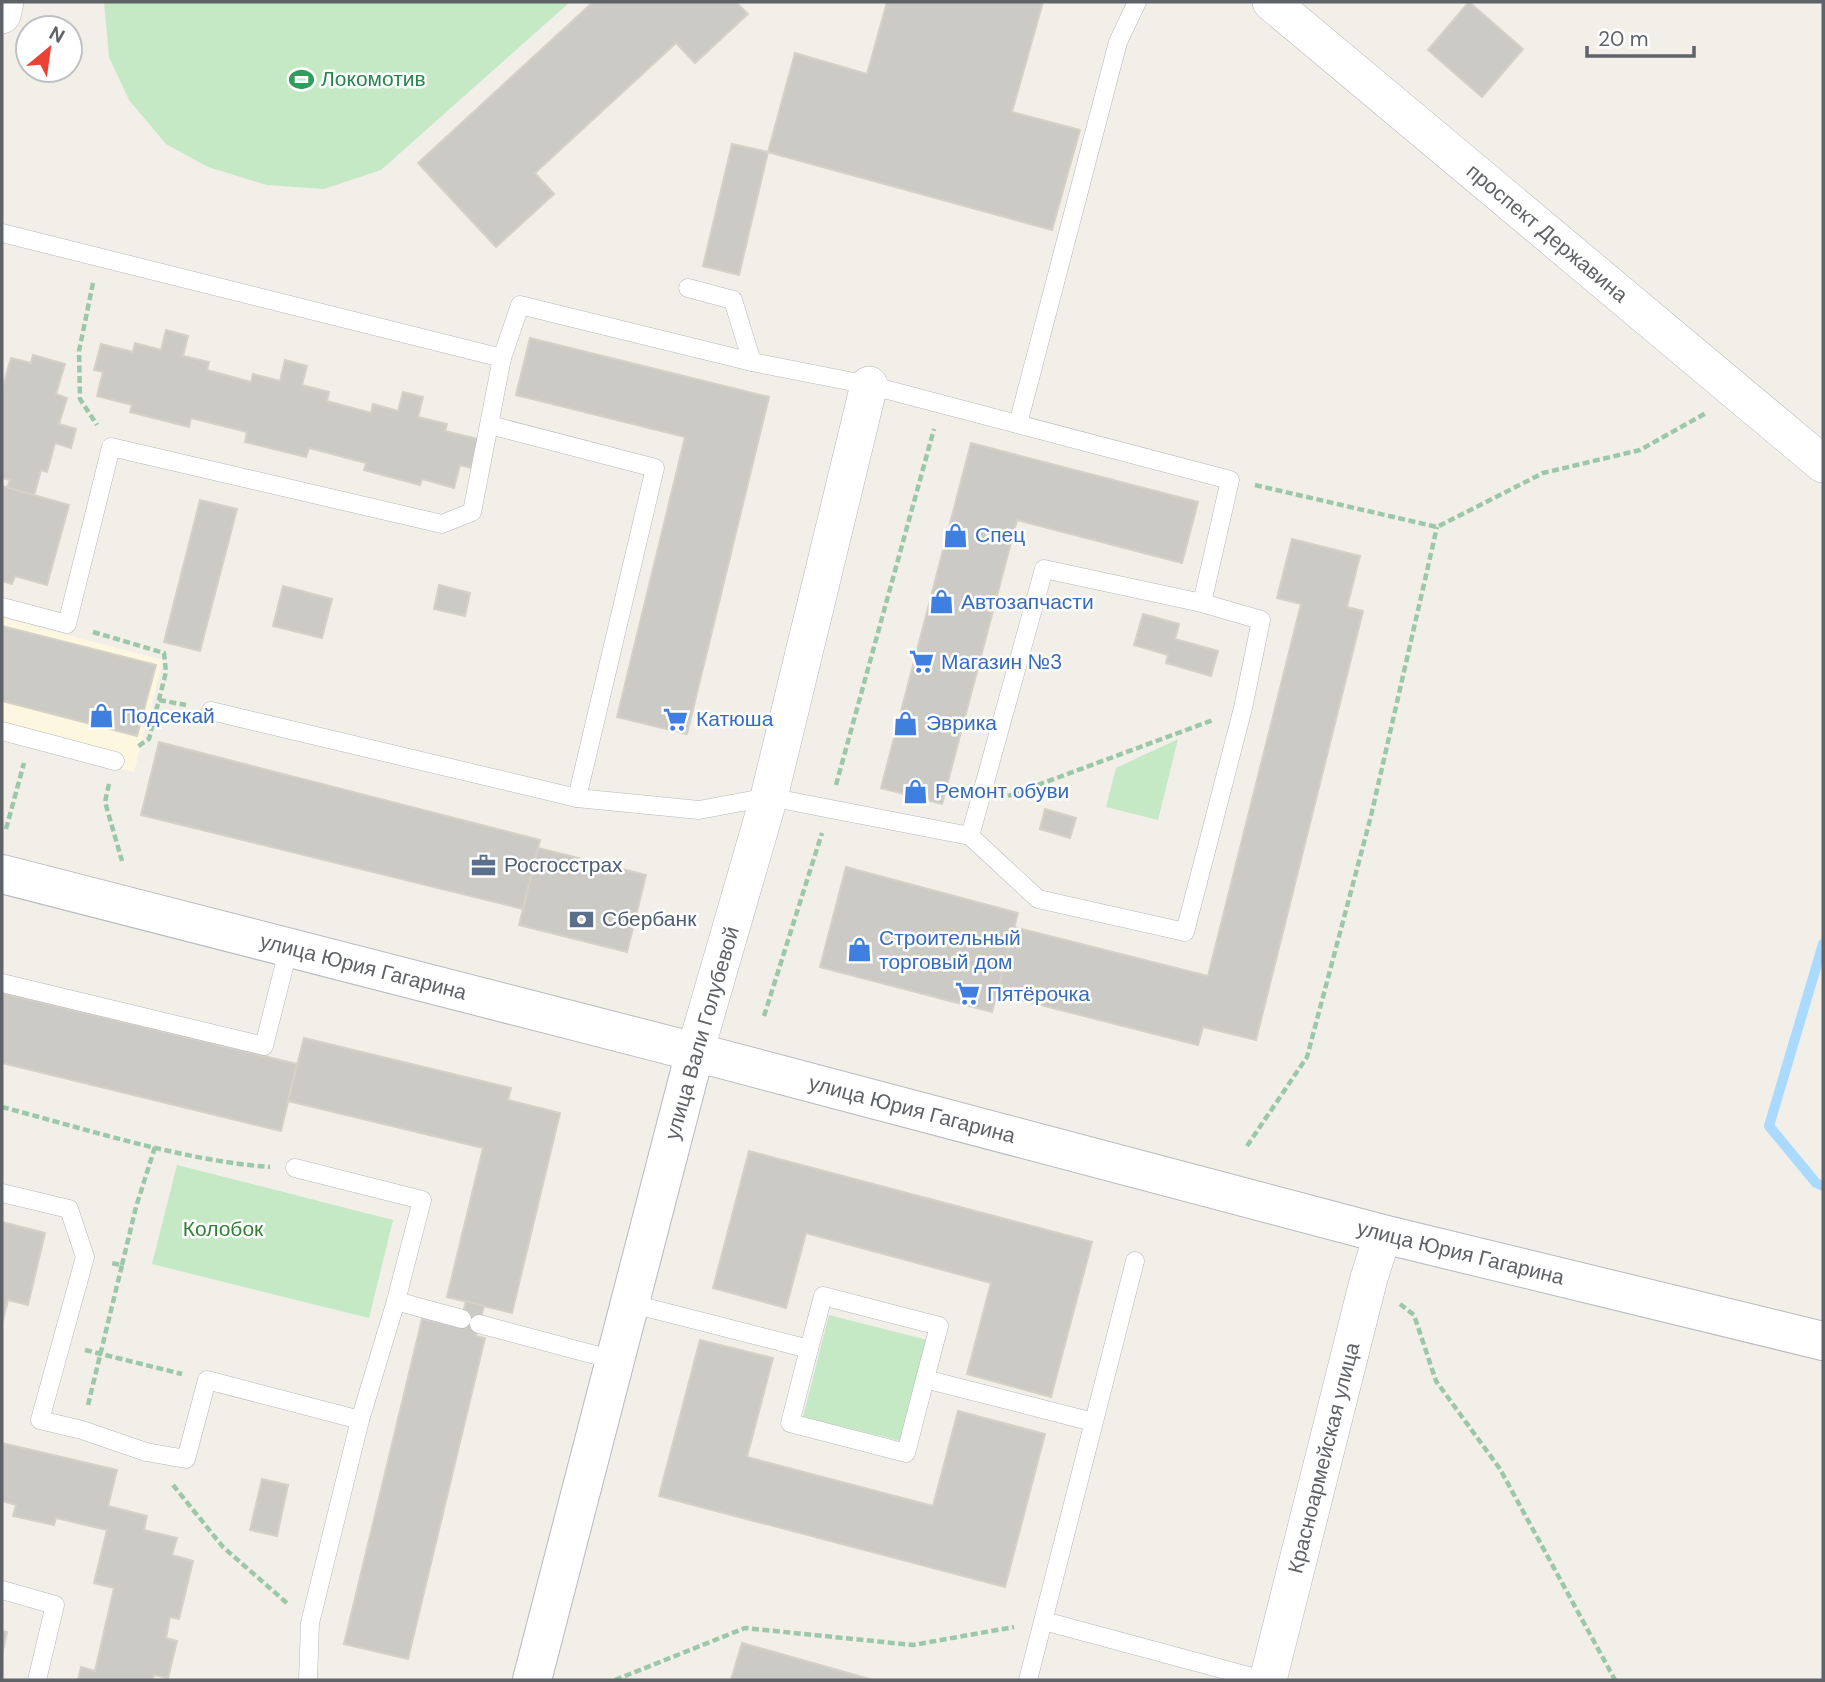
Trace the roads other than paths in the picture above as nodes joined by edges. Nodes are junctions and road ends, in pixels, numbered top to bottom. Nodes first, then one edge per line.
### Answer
1 (5, 2) edge
2 (1137, 2) edge
3 (1271, 2) edge
4 (2, 15) edge
5 (2, 233) edge
6 (688, 288) dead end
7 (502, 358) junction
8 (752, 362) junction
9 (869, 385) junction
10 (1018, 424) junction
11 (490, 425) junction
12 (1823, 464) edge
13 (1202, 603) junction
14 (2, 607) edge
15 (211, 711) dead end
16 (2, 731) edge
17 (115, 761) road end
18 (769, 797) junction
19 (577, 798) junction
20 (970, 836) junction
21 (2, 874) edge
22 (289, 947) junction
23 (2, 983) edge
24 (695, 1052) junction
25 (295, 1168) road end
26 (2, 1193) edge
27 (1383, 1234) junction
28 (1135, 1261) dead end
29 (396, 1301) junction
30 (629, 1303) junction
31 (1823, 1341) edge
32 (809, 1349) junction
33 (614, 1360) junction
34 (925, 1379) junction
35 (360, 1420) junction
36 (1093, 1422) junction
37 (2, 1590) edge
38 (1044, 1621) junction
39 (37, 1680) edge
40 (308, 1680) edge
41 (532, 1680) edge
42 (1028, 1680) edge
43 (1263, 1680) edge
44 (1268, 1680) edge

1 - 4 street
2 - 10 lane
3 - 12 street, проспект Державина
5 - 7 lane
6 - 8 lane
7 - 8 lane
7 - 11 lane
8 - 9 lane
9 - 10 lane
9 - 18 street, улица Вали Голубевой
10 - 13 lane
11 - 14 lane
11 - 19 lane
13 - 20 lane
13 - 20 lane
15 - 19 lane
16 - 17 lane
18 - 19 lane
18 - 20 lane
18 - 24 street, улица Вали Голубевой
21 - 22 main road, улица Юрия Гагарина
22 - 23 lane
22 - 24 main road, улица Юрия Гагарина
24 - 27 main road, улица Юрия Гагарина
24 - 30 main road, улица Вали Голубевой
25 - 29 lane
26 - 35 lane
27 - 31 main road, улица Юрия Гагарина
27 - 44 street, Красноармейская улица
28 - 36 lane
29 - 33 lane
29 - 35 lane
30 - 32 lane
30 - 33 main road, улица Вали Голубевой
32 - 34 lane
32 - 34 lane
33 - 41 main road, улица Вали Голубевой
34 - 36 lane
35 - 40 lane
36 - 38 lane
37 - 39 lane
38 - 42 lane
38 - 43 lane

